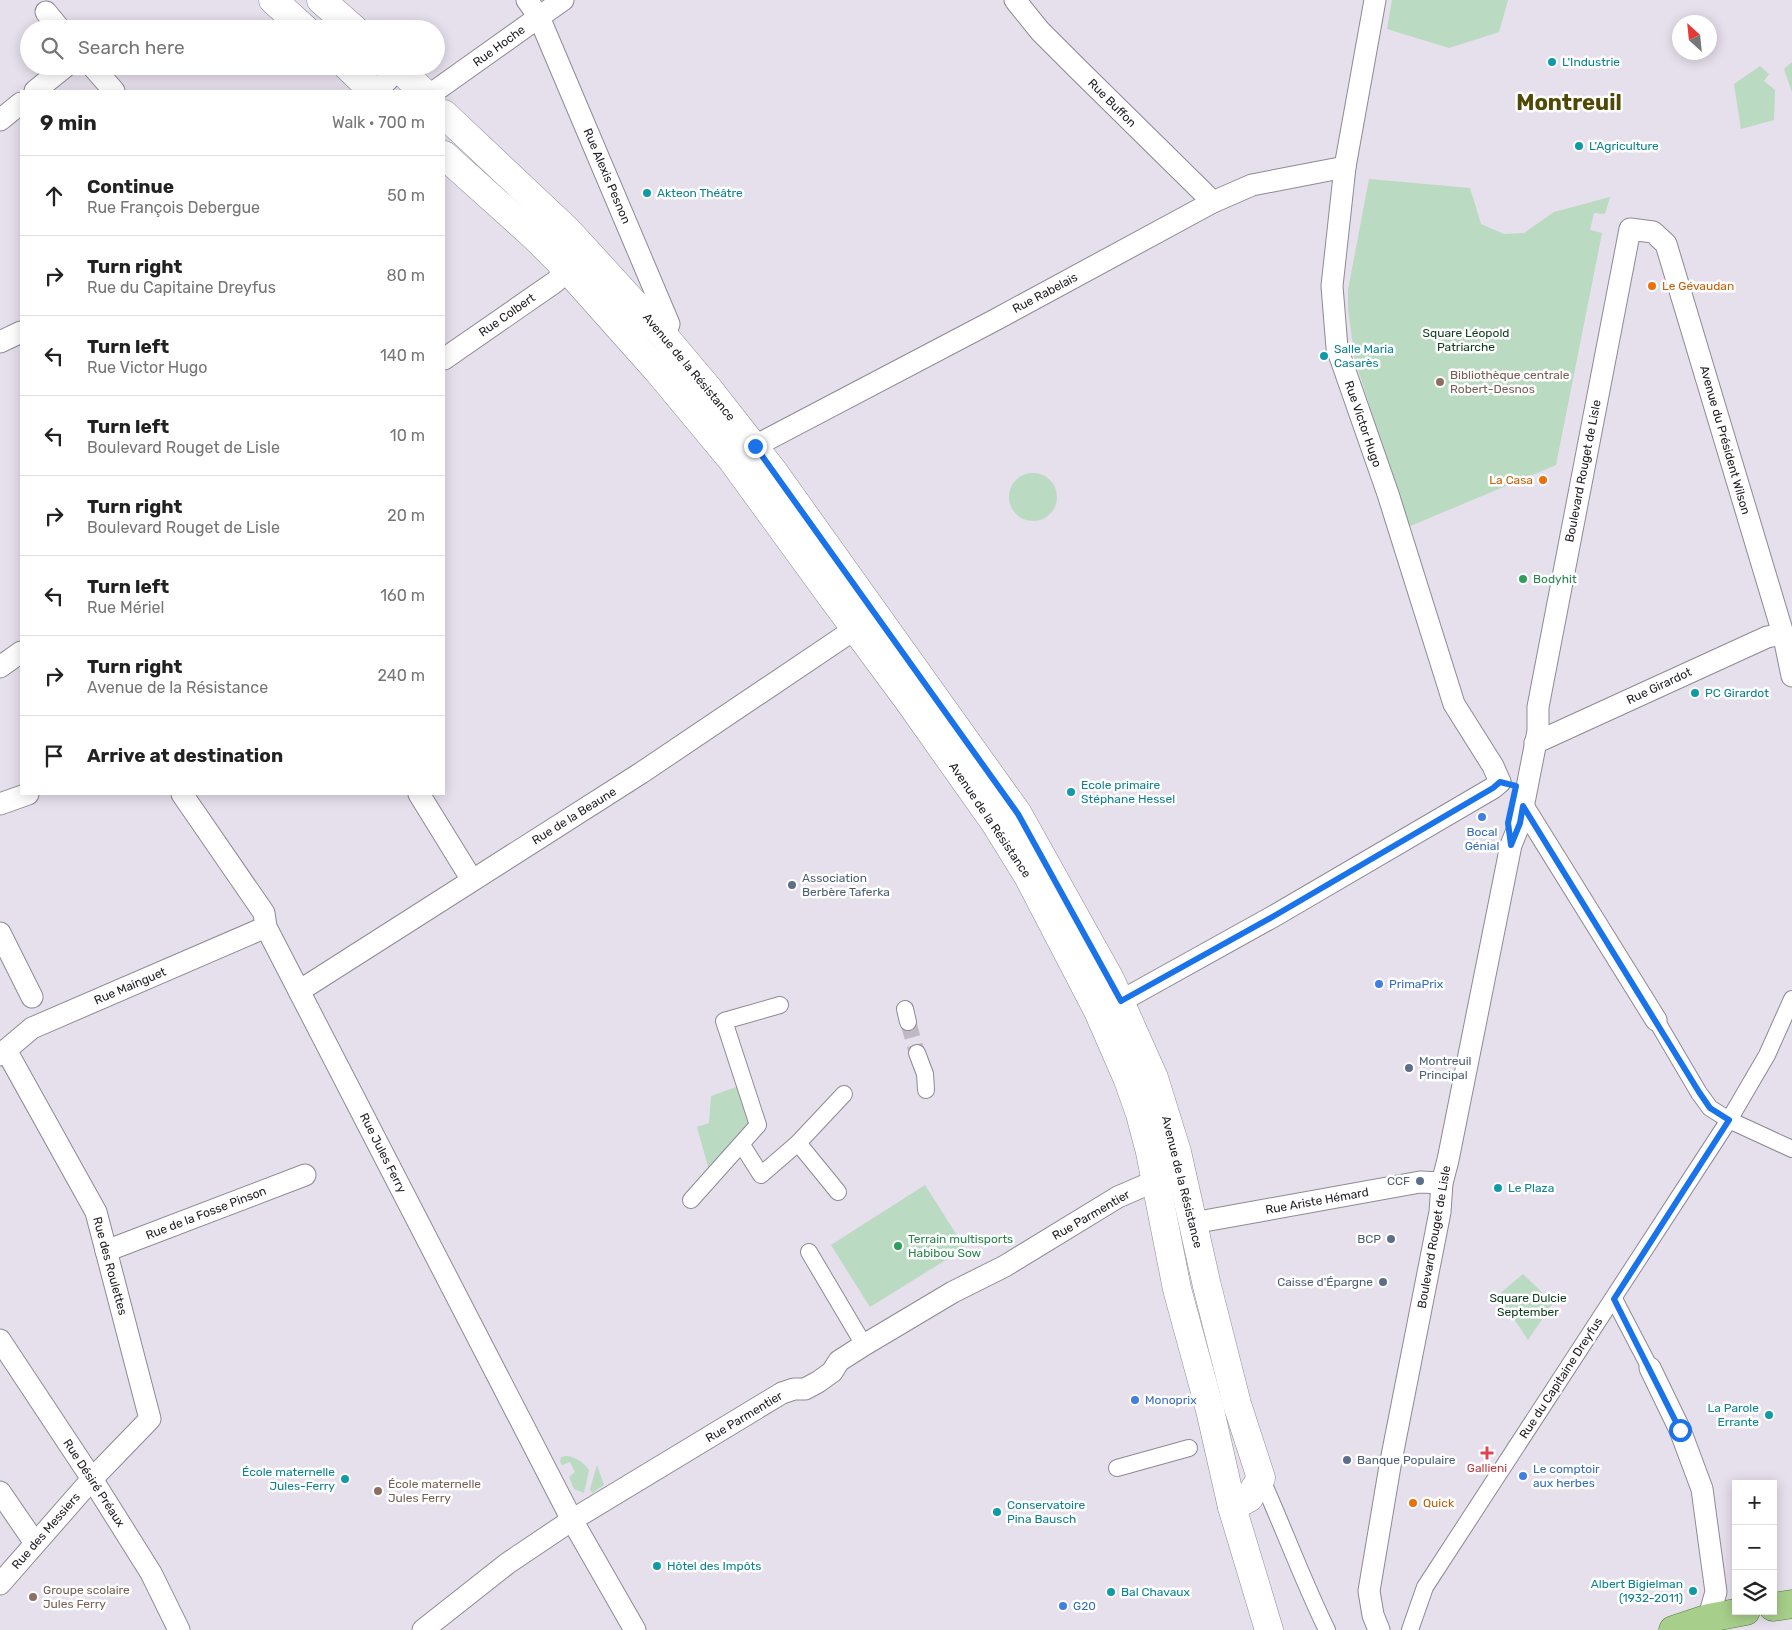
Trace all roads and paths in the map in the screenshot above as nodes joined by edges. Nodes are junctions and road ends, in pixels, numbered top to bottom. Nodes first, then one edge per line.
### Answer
1 (273, 0) edge
2 (321, 0) edge
3 (563, 0) edge
4 (1015, 0) edge
5 (1375, 0) edge
6 (533, 9) edge
7 (46, 12) dead end
8 (53, 20) edge
9 (295, 20) edge
10 (344, 20) edge
11 (55, 75) edge
12 (100, 75) edge
13 (357, 75) edge
14 (390, 75) edge
15 (406, 75) edge
16 (36, 90) edge
17 (113, 90) edge
18 (374, 90) edge
19 (376, 90) edge
20 (421, 90) edge
21 (436, 90) edge
22 (20, 104) edge
23 (445, 117) edge
24 (0, 120) edge
25 (445, 156) edge
26 (1345, 167) junction
27 (1213, 202) junction
28 (1630, 229) joint
29 (568, 270) junction
30 (666, 330) junction
31 (20, 332) edge
32 (0, 342) edge
33 (445, 358) edge
34 (758, 444) junction
35 (846, 635) dead end
36 (1788, 638) edge
37 (20, 653) edge
38 (0, 667) edge
39 (1792, 676) edge
40 (1537, 712) junction
41 (1535, 742) junction
42 (1508, 784) junction
43 (25, 795) edge
44 (183, 795) edge
45 (420, 795) edge
46 (0, 804) edge
47 (1523, 806) junction
48 (1511, 845) junction
49 (472, 880) junction
50 (266, 927) junction
51 (0, 933) edge
52 (298, 991) junction
53 (32, 997) dead end
54 (1792, 999) edge
55 (1121, 1001) junction
56 (780, 1005) dead end
57 (1656, 1020) joint
58 (3, 1052) edge
59 (917, 1053) tunnel mouth
60 (926, 1090) dead end
61 (844, 1094) dead end
62 (1729, 1120) junction
63 (798, 1143) junction
64 (742, 1144) junction
65 (1792, 1149) edge
66 (305, 1175) dead end
67 (1182, 1177) junction
68 (1155, 1181) junction
69 (1442, 1183) junction
70 (838, 1192) dead end
71 (692, 1200) dead end
72 (1193, 1223) junction
73 (106, 1251) junction
74 (809, 1252) dead end
75 (1614, 1299) junction
76 (0, 1340) edge
77 (864, 1345) junction
78 (1650, 1368) joint
79 (1189, 1448) dead end
80 (1117, 1468) dead end
81 (1261, 1478) junction
82 (92, 1479) junction
83 (0, 1492) edge
84 (1232, 1507) junction
85 (572, 1520) junction
86 (34, 1543) junction
87 (0, 1584) edge
88 (1792, 1604) edge
89 (1777, 1606) edge
90 (1734, 1615) edge
91 (1707, 1624) edge
92 (180, 1630) edge
93 (423, 1630) edge
94 (635, 1630) edge
95 (1269, 1630) edge
96 (1328, 1630) edge
97 (1379, 1630) edge
98 (1410, 1630) edge
99 (1673, 1630) edge

1 - 9 main road
2 - 10 main road
3 - 6 street, Rue Hoche
4 - 27 street, Rue Buffon
5 - 26 street, Rue Victor Hugo
6 - 21 street, Rue Hoche
6 - 30 street, Rue Alexis Pesnon
7 - 8 street
11 - 16 street
12 - 17 street
13 - 18 main road
14 - 19 street
15 - 20 main road
22 - 24 street
23 - 30 main road, Avenue de la Résistance
25 - 29 main road, Avenue de la Résistance
26 - 27 street, Rue Rabelais
26 - 42 street, Rue Victor Hugo
27 - 34 street, Rue Rabelais
28 - 36 street, Avenue du Président Wilson
28 - 40 street, Boulevard Rouget de Lisle
29 - 33 street, Rue Colbert
29 - 68 main road, Avenue de la Résistance
30 - 34 main road, Avenue de la Résistance
31 - 32 street
34 - 55 main road, Avenue de la Résistance
35 - 49 street, Rue de la Beaune
36 - 39 street, Avenue du Président Wilson
36 - 41 street, Rue Girardot
37 - 38 street
40 - 41 street, Boulevard Rouget de Lisle
40 - 42 street, Boulevard Rouget de Lisle
41 - 47 street, Boulevard Rouget de Lisle
42 - 48 street, Boulevard Rouget de Lisle
42 - 55 street
43 - 46 street
44 - 50 street, Rue Jules Ferry
45 - 49 street
47 - 48 street, Boulevard Rouget de Lisle
47 - 57 street
48 - 69 street, Boulevard Rouget de Lisle
49 - 52 street, Rue de la Beaune
50 - 52 street, Rue Jules Ferry
50 - 58 street, Rue Mainguet
51 - 53 street
52 - 85 street, Rue Jules Ferry
54 - 62 street, Rue du Capitaine Dreyfus
55 - 67 main road, Avenue de la Résistance
56 - 64 street
57 - 62 street
58 - 73 street, Rue des Roulettes
59 - 60 street
61 - 63 street
62 - 65 street
62 - 75 street, Rue du Capitaine Dreyfus
63 - 64 street
63 - 70 street
64 - 71 street
66 - 73 street, Rue de la Fosse Pinson
67 - 68 street, Rue Parmentier
67 - 72 main road, Avenue de la Résistance
68 - 77 street, Rue Parmentier
68 - 84 main road, Avenue de la Résistance
69 - 72 street, Rue Ariste Hémard
69 - 97 street, Boulevard Rouget de Lisle
72 - 81 main road, Avenue de la Résistance
73 - 82 street, Rue des Roulettes
74 - 77 street
75 - 78 street
75 - 98 street, Rue du Capitaine Dreyfus
76 - 82 street, Rue Désiré Préaux
77 - 85 street, Rue Parmentier
78 - 91 street
79 - 80 street
81 - 84 main road
81 - 96 street, Avenue de la Résistance
82 - 86 street, Rue des Messiers
82 - 92 street, Rue Désiré Préaux
83 - 86 street
84 - 95 main road, Avenue de la Résistance
85 - 93 street, Rue Parmentier
85 - 94 street, Rue Jules Ferry
86 - 87 street, Rue des Messiers
88 - 89 main road
90 - 91 main road
91 - 99 main road

